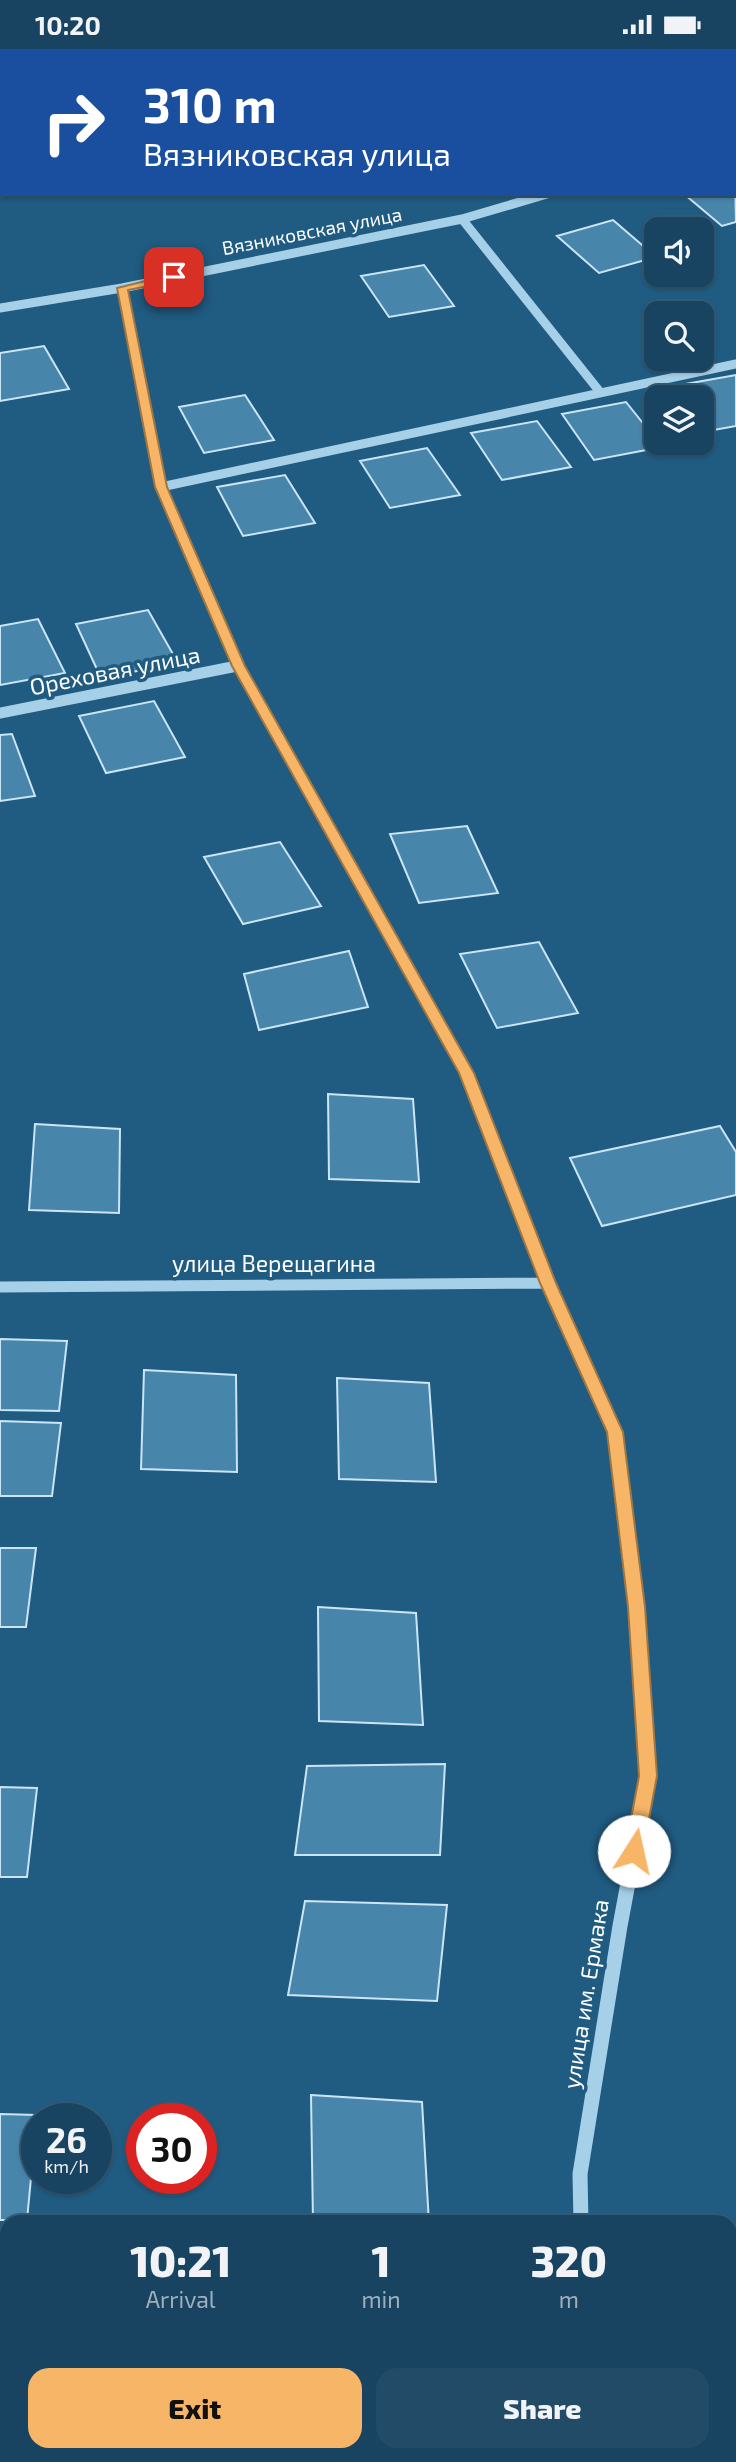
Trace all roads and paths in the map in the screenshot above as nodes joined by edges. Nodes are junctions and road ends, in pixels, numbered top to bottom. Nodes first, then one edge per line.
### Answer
1 (540, 196) edge
2 (462, 219) junction
3 (122, 288) junction
4 (0, 308) edge
5 (736, 364) edge
6 (600, 392) junction
7 (161, 487) junction
8 (238, 666) junction
9 (0, 713) edge
10 (548, 1283) junction
11 (0, 1287) edge
12 (581, 2215) edge

1 - 2 street, Вязниковская улица
2 - 3 street, Вязниковская улица
2 - 6 street
3 - 4 street, Вязниковская улица
3 - 7 street, улица им. Ермака
5 - 6 street
6 - 7 street
7 - 8 street, улица им. Ермака
8 - 9 street, Ореховая улица
8 - 10 street, улица им. Ермака
10 - 11 street, улица Верещагина
10 - 12 street, улица им. Ермака

